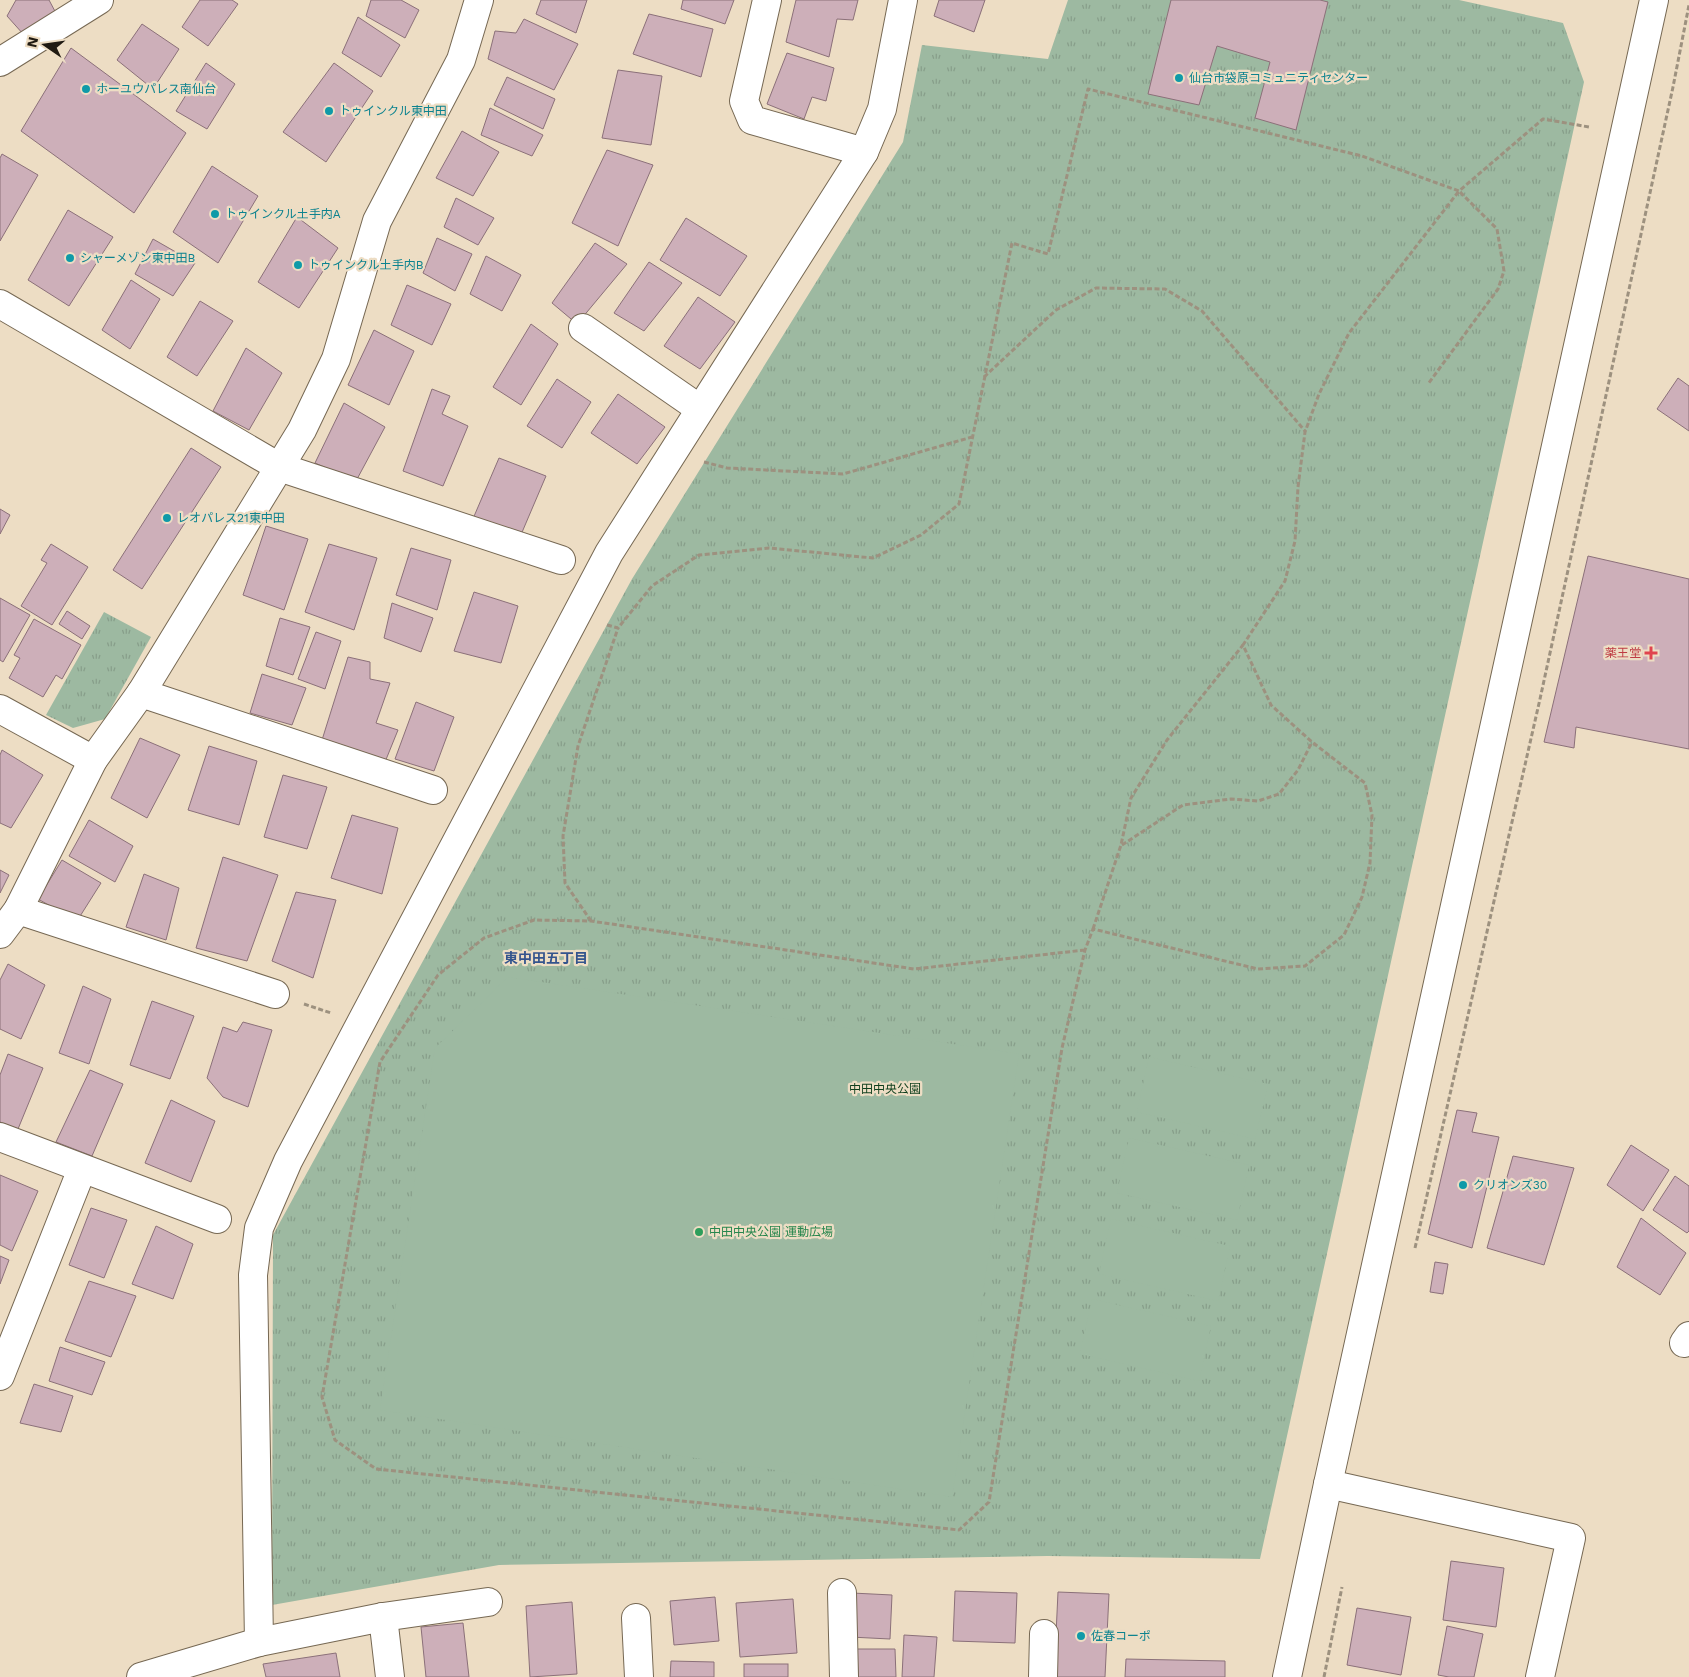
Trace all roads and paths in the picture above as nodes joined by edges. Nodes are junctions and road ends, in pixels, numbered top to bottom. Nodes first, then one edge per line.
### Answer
1 (99, 0) edge
2 (479, 0) edge
3 (767, 0) edge
4 (903, 0) edge
5 (1654, 0) edge
6 (1689, 5) edge
7 (0, 62) edge
8 (1589, 127) dead end
9 (864, 152) junction
10 (1459, 191) junction
11 (0, 304) edge
12 (583, 328) dead end
13 (984, 377) junction
14 (1428, 384) dead end
15 (700, 409) junction
16 (1305, 432) junction
17 (972, 437) junction
18 (671, 454) junction
19 (279, 467) junction
20 (561, 560) dead end
21 (575, 616) junction
22 (618, 628) junction
23 (1243, 646) junction
24 (140, 693) junction
25 (0, 709) edge
26 (1312, 742) junction
27 (93, 760) junction
28 (433, 790) dead end
29 (1121, 845) junction
30 (18, 910) junction
31 (591, 921) junction
32 (1093, 929) junction
33 (0, 934) edge
34 (1085, 950) junction
35 (275, 994) joint
36 (361, 1023) junction
37 (0, 1137) edge
38 (82, 1169) junction
39 (217, 1219) dead end
40 (1415, 1249) dead end
41 (0, 1376) edge
42 (1328, 1484) junction
43 (1343, 1579) dead end
44 (842, 1593) dead end
45 (488, 1602) dead end
46 (384, 1616) junction
47 (636, 1618) dead end
48 (1044, 1634) dead end
49 (259, 1642) junction
50 (141, 1677) edge
51 (390, 1677) edge
52 (639, 1677) edge
53 (844, 1677) edge
54 (1043, 1677) edge
55 (1287, 1677) edge
56 (1324, 1677) edge
57 (1540, 1677) edge

1 - 7 street
2 - 19 street
3 - 9 street
4 - 9 street
5 - 42 street
6 - 40 path
8 - 10 path
9 - 15 street
10 - 13 path
10 - 14 path
10 - 16 path
11 - 19 street
12 - 15 street
13 - 16 path
13 - 17 path
15 - 18 street
16 - 23 path
17 - 18 path
17 - 22 path
18 - 21 street
19 - 20 street
19 - 24 street
21 - 22 path
21 - 36 street
22 - 31 path
23 - 26 path
23 - 29 path
24 - 27 street
24 - 28 street
25 - 27 street
26 - 29 path
26 - 32 path
27 - 30 street
29 - 32 path
30 - 33 street
30 - 35 street
31 - 34 path
31 - 34 path
32 - 34 path
35 - 36 path
36 - 49 street
37 - 38 street
38 - 39 street
38 - 41 street
42 - 55 street
42 - 57 street
43 - 56 path
44 - 53 street
45 - 46 street
46 - 49 street
46 - 51 street
47 - 52 street
48 - 54 street
49 - 50 street

